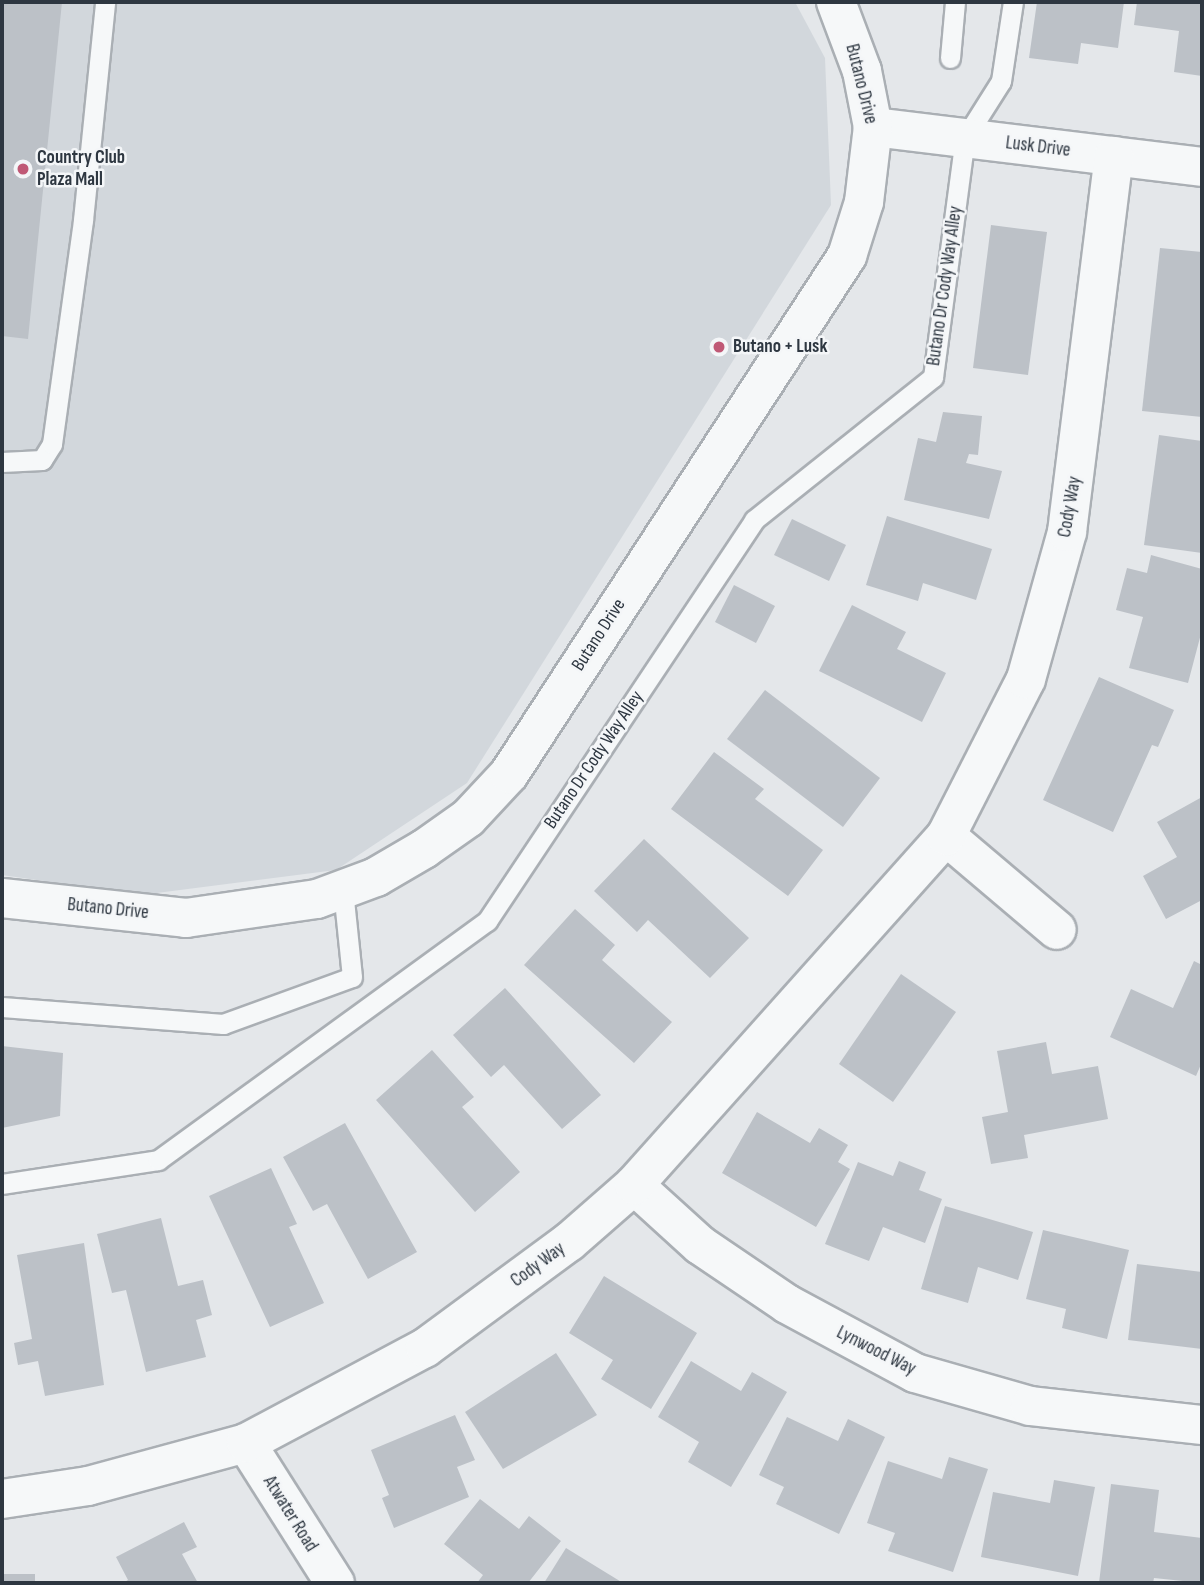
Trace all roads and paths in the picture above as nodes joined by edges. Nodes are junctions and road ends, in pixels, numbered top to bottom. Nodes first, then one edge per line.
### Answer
1 (105, 2) edge
2 (836, 2) edge
3 (955, 2) edge
4 (1013, 2) edge
5 (950, 58) dead end
6 (873, 127) junction
7 (965, 138) junction
8 (1114, 156) junction
9 (1202, 167) edge
10 (2, 462) edge
11 (946, 836) junction
12 (342, 890) junction
13 (2, 898) edge
14 (1057, 930) dead end
15 (2, 1007) edge
16 (2, 1184) edge
17 (634, 1185) junction
18 (1202, 1425) edge
19 (246, 1443) junction
20 (2, 1499) edge
21 (335, 1583) edge

1 - 10 lane
2 - 6 street, Butano Drive
3 - 5 lane
4 - 7 lane
6 - 7 street, Lusk Drive
6 - 12 street, Butano Drive
7 - 8 street, Lusk Drive
7 - 16 lane, Butano Dr Cody Way Alley
8 - 9 street, Lusk Drive
8 - 11 street, Cody Way
11 - 14 street
11 - 17 street, Cody Way
12 - 13 street, Butano Drive
12 - 15 lane
17 - 18 street, Lynwood Way
17 - 19 street, Cody Way
19 - 20 street, Cody Way
19 - 21 street, Atwater Road

